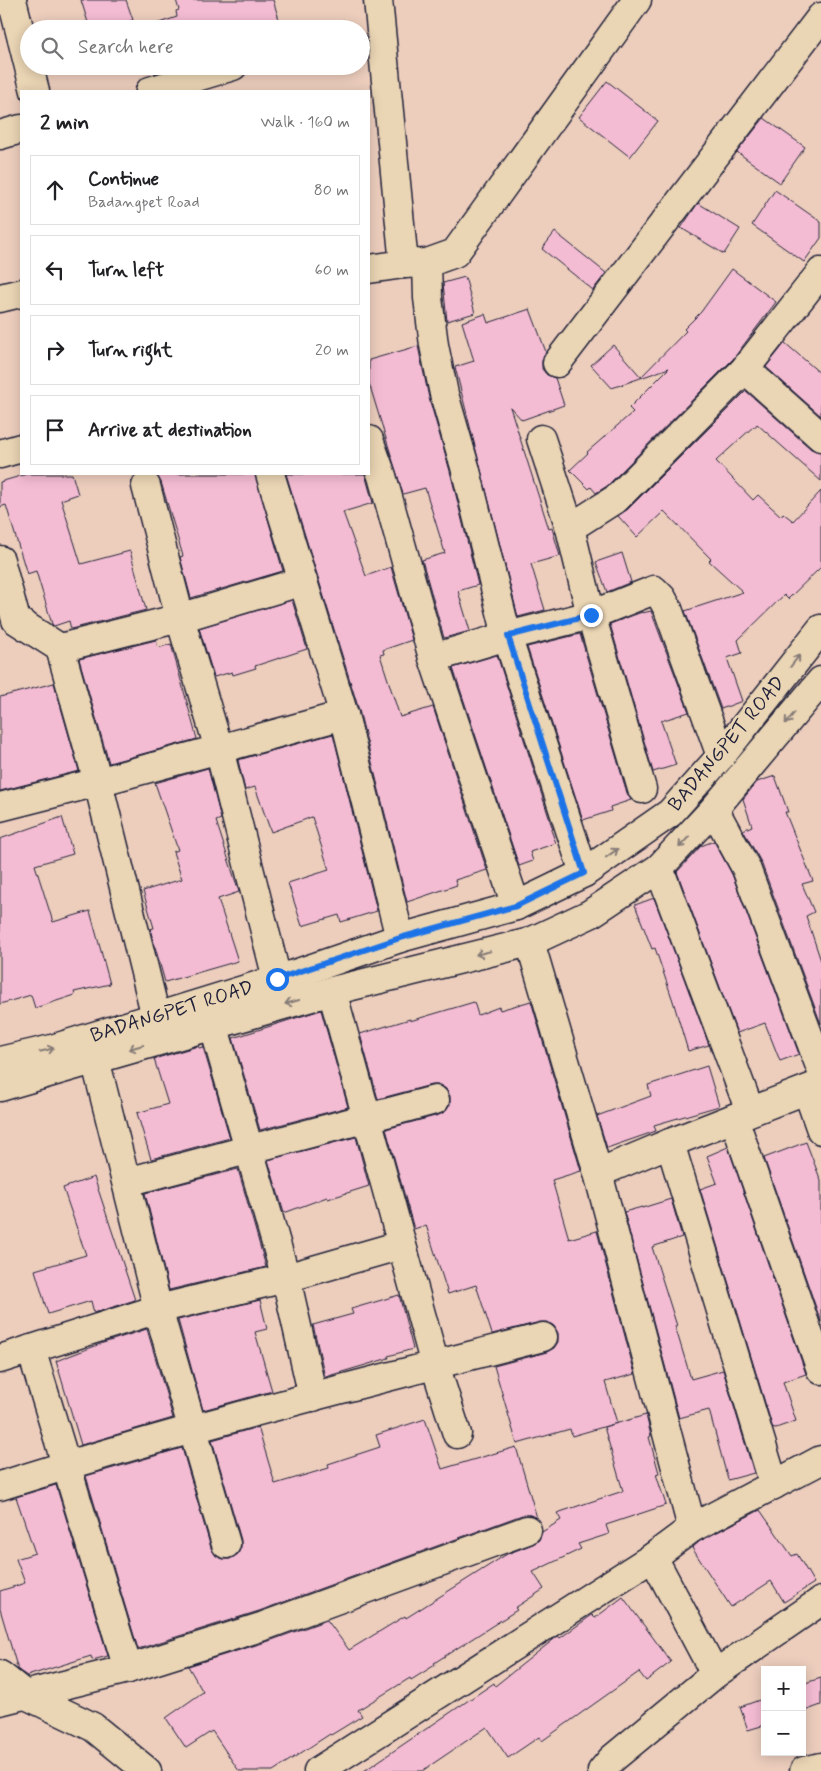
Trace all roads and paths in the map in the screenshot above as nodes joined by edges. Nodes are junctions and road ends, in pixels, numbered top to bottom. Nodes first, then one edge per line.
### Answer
1 (12, 0) edge
2 (378, 0) edge
3 (637, 0) edge
4 (821, 17) edge
5 (20, 32) edge
6 (31, 75) edge
7 (203, 75) edge
8 (35, 90) edge
9 (153, 90) edge
10 (20, 129) edge
11 (0, 135) edge
12 (415, 263) junction
13 (370, 269) edge
14 (821, 272) edge
15 (20, 293) edge
16 (0, 298) edge
17 (557, 362) dead end
18 (745, 369) junction
19 (821, 436) edge
20 (541, 439) dead end
21 (370, 443) edge
22 (20, 448) edge
23 (0, 454) edge
24 (270, 475) edge
25 (146, 486) dead end
26 (570, 528) junction
27 (0, 560) edge
28 (303, 580) junction
29 (591, 615) junction
30 (180, 618) junction
31 (8, 622) edge
32 (821, 629) edge
33 (508, 636) junction
34 (60, 648) junction
35 (433, 658) junction
36 (821, 681) edge
37 (344, 715) junction
38 (218, 749) junction
39 (721, 756) junction
40 (98, 782) junction
41 (642, 789) dead end
42 (0, 807) edge
43 (714, 810) junction
44 (659, 868) junction
45 (584, 873) junction
46 (516, 906) junction
47 (400, 938) junction
48 (530, 942) junction
49 (277, 979) junction
50 (332, 991) junction
51 (156, 1017) junction
52 (213, 1024) junction
53 (95, 1059) junction
54 (0, 1060) edge
55 (816, 1081) edge
56 (0, 1087) edge
57 (435, 1100) dead end
58 (742, 1114) junction
59 (368, 1118) junction
60 (821, 1130) edge
61 (670, 1143) junction
62 (250, 1149) junction
63 (598, 1173) junction
64 (127, 1182) junction
65 (401, 1245) junction
66 (286, 1278) junction
67 (158, 1309) junction
68 (543, 1336) dead end
69 (31, 1348) junction
70 (0, 1359) edge
71 (435, 1365) junction
72 (821, 1370) edge
73 (313, 1396) junction
74 (194, 1429) junction
75 (457, 1434) dead end
76 (66, 1465) junction
77 (817, 1471) edge
78 (774, 1485) junction
79 (0, 1486) edge
80 (692, 1528) junction
81 (527, 1530) dead end
82 (226, 1544) dead end
83 (653, 1557) junction
84 (821, 1601) edge
85 (128, 1669) junction
86 (715, 1674) junction
87 (0, 1675) edge
88 (12, 1698) edge
89 (821, 1768) edge
90 (147, 1771) edge
91 (318, 1771) edge
92 (602, 1771) edge
93 (804, 1771) edge

1 - 5 street
2 - 12 street
3 - 12 street
4 - 17 street
6 - 8 street
7 - 9 street
10 - 11 street
12 - 13 street
12 - 33 street
14 - 18 street
15 - 16 street
18 - 19 street
18 - 26 street
20 - 26 street
21 - 35 street
22 - 23 street
24 - 28 street
25 - 30 street
26 - 29 street
27 - 31 street
28 - 30 street
28 - 37 street
29 - 33 street
29 - 39 street
29 - 41 street
30 - 34 street
30 - 38 street
31 - 34 street
39 -> 32 street, BADANGPET ROAD
33 - 35 street
33 - 45 street
34 - 40 street
35 - 46 street
36 -> 43 street, BADANGPET ROAD
37 - 38 street
37 - 47 street
38 - 40 street
38 - 49 street
45 -> 39 street, BADANGPET ROAD
40 - 42 street
40 - 51 street
43 -> 44 street, BADANGPET ROAD
43 - 55 street
44 - 48 street, BADANGPET ROAD
44 - 58 street
45 - 46 street, BADANGPET ROAD
46 - 47 street, BADANGPET ROAD
47 - 49 street, BADANGPET ROAD
48 -> 50 street, BADANGPET ROAD
48 - 63 street
49 - 51 street, BADANGPET ROAD
50 -> 52 street, BADANGPET ROAD
50 - 59 street
54 -> 51 street, BADANGPET ROAD
52 -> 53 street, BADANGPET ROAD
52 - 62 street
53 - 56 street, BADANGPET ROAD
53 - 64 street
55 - 58 street
55 - 60 street
57 - 59 street
58 - 61 street
58 - 72 street
59 - 62 street
59 - 65 street
61 - 63 street
61 - 78 street
62 - 64 street
62 - 66 street
63 - 80 street
64 - 67 street
65 - 66 street
65 - 71 street
66 - 67 street
66 - 73 street
67 - 69 street
67 - 74 street
68 - 71 street
69 - 70 street
69 - 76 street
71 - 73 street
71 - 75 street
73 - 74 street
74 - 76 street
74 - 82 street
76 - 79 street
76 - 85 street
77 - 78 street
78 - 80 street
80 - 83 street
81 - 85 street
83 - 86 street
83 - 91 street
84 - 86 street
85 - 88 street
86 - 92 street
87 - 88 street
88 - 90 street
89 - 93 street

